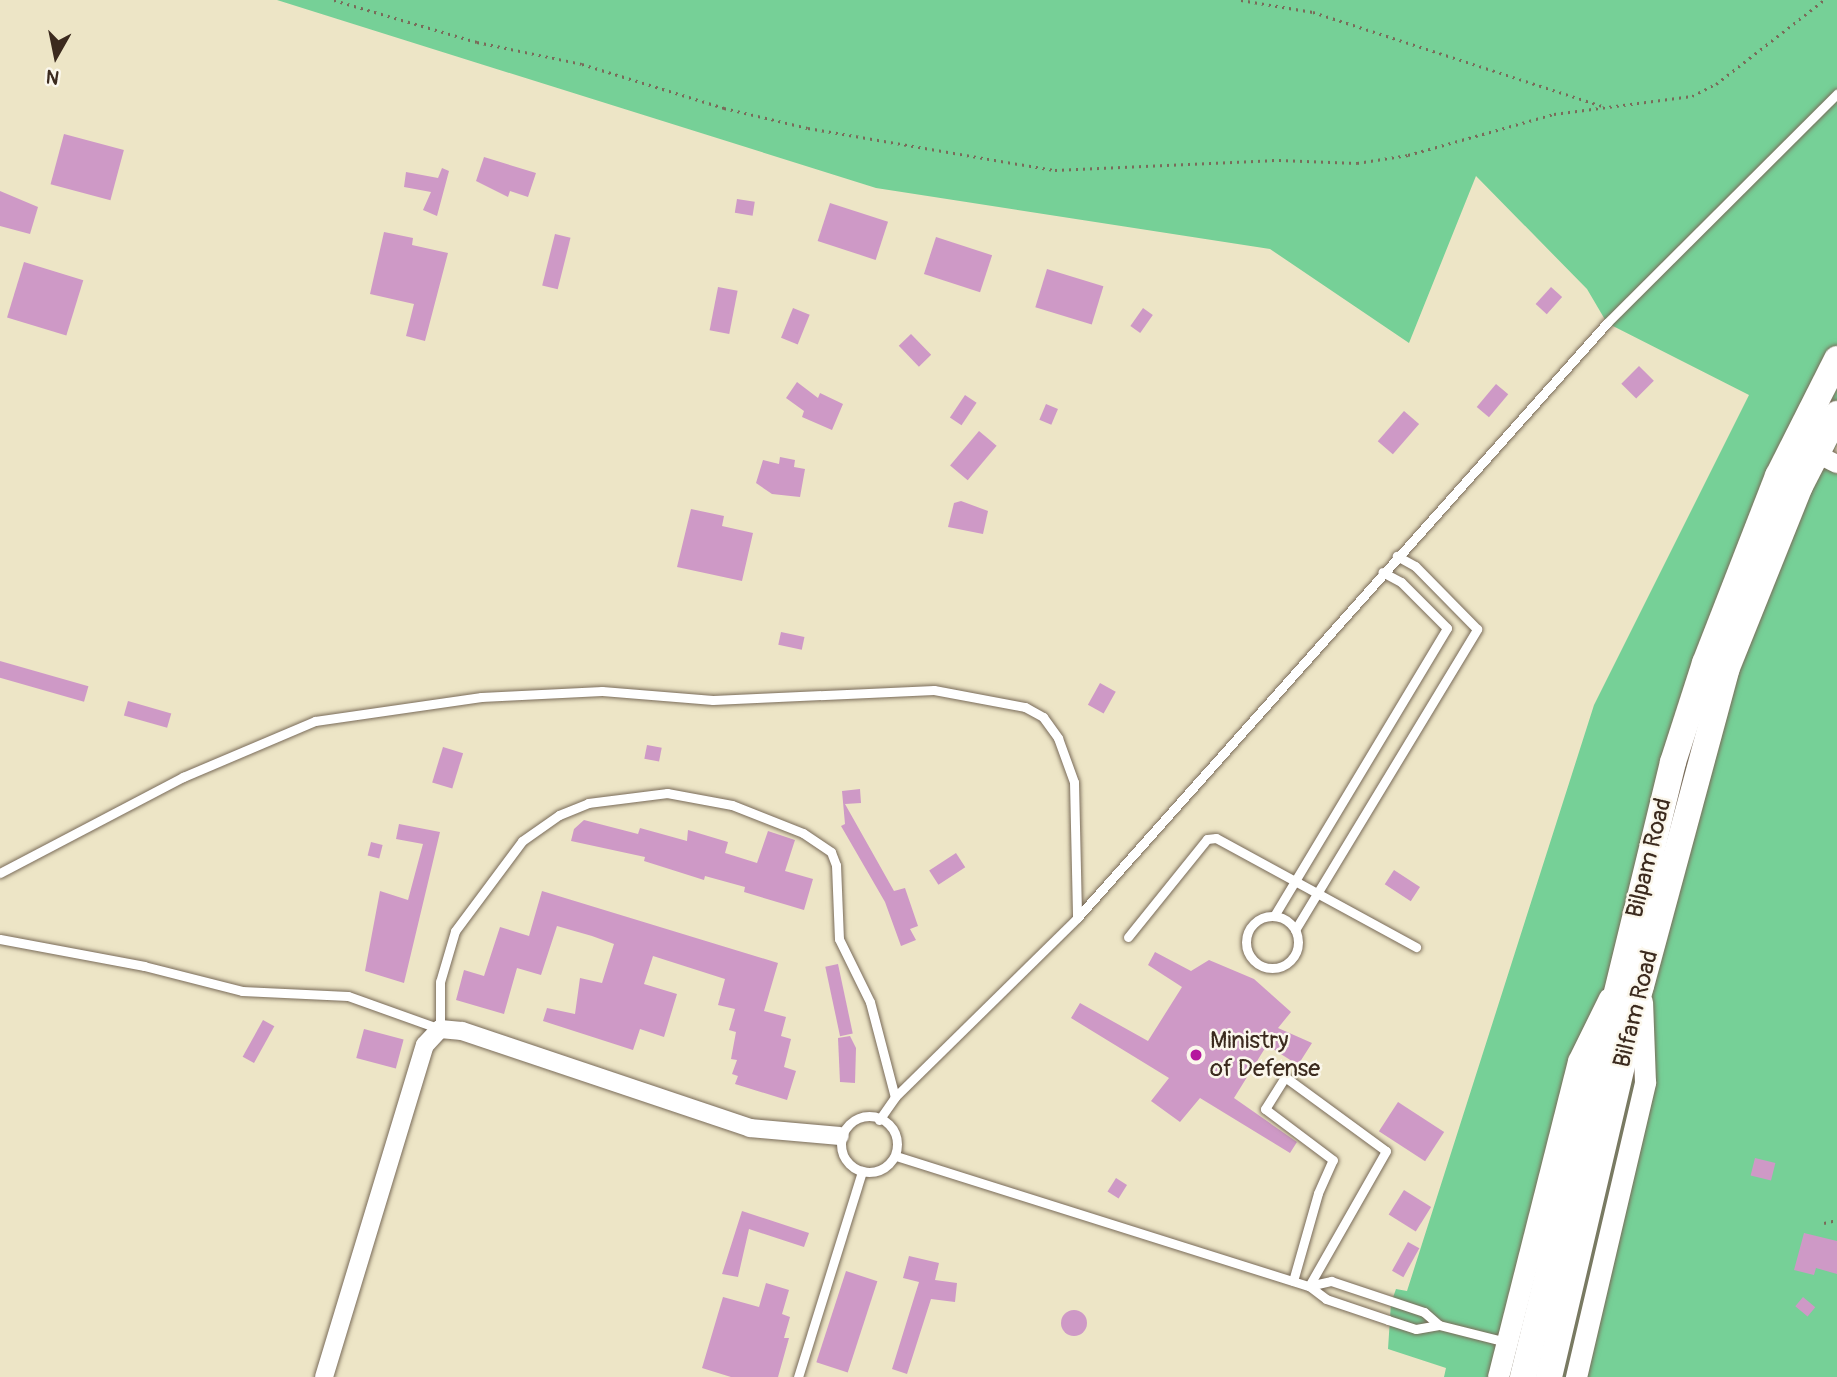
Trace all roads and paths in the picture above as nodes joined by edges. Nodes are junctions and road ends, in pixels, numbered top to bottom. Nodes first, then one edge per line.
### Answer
1 (334, 0) edge
2 (1241, 0) edge
3 (1824, 0) edge
4 (1837, 94) edge
5 (1608, 108) junction
6 (1837, 359) edge
7 (1837, 414) edge
8 (1827, 459) edge
9 (1397, 556) junction
10 (1382, 572) junction
11 (0, 873) edge
12 (1296, 879) junction
13 (1318, 891) junction
14 (1274, 916) junction
15 (1077, 918) junction
16 (1295, 930) junction
17 (1128, 937) dead end
18 (0, 939) edge
19 (1416, 947) dead end
20 (1630, 983) junction
21 (440, 1029) junction
22 (895, 1097) junction
23 (879, 1120) junction
24 (840, 1136) junction
25 (896, 1156) junction
26 (862, 1171) junction
27 (1837, 1220) edge
28 (1824, 1223) dead end
29 (1293, 1281) junction
30 (1309, 1286) junction
31 (1439, 1325) junction
32 (1505, 1342) junction
33 (1558, 1365) edge
34 (324, 1377) edge
35 (798, 1377) edge
36 (1498, 1377) edge
37 (1523, 1377) edge

1 - 5 path
2 - 5 path
3 - 5 path
4 - 9 lane
6 - 20 main road, Bilpam Road
7 - 8 main road, Bilfam Road
8 - 20 main road, Bilfam Road
9 - 10 lane
9 - 13 lane
10 - 12 lane
10 - 15 lane
11 - 15 lane
12 - 13 lane
12 - 14 lane
12 - 17 lane
13 - 16 lane
13 - 19 lane
14 - 16 lane
14 - 16 lane
15 - 22 lane
18 - 21 lane
20 - 32 street
20 - 33 main road, Bilpam Road
20 - 33 street
21 - 22 lane
21 - 24 street
21 - 34 street
22 - 23 lane
23 - 24 lane
23 - 25 lane
24 - 26 lane
25 - 26 lane
25 - 29 lane
26 - 35 lane
27 - 28 path
29 - 30 lane
29 - 30 lane
30 - 31 lane
30 - 31 lane
31 - 32 lane
32 - 33 lane
32 - 36 street
33 - 37 main road, Bilpam Road

